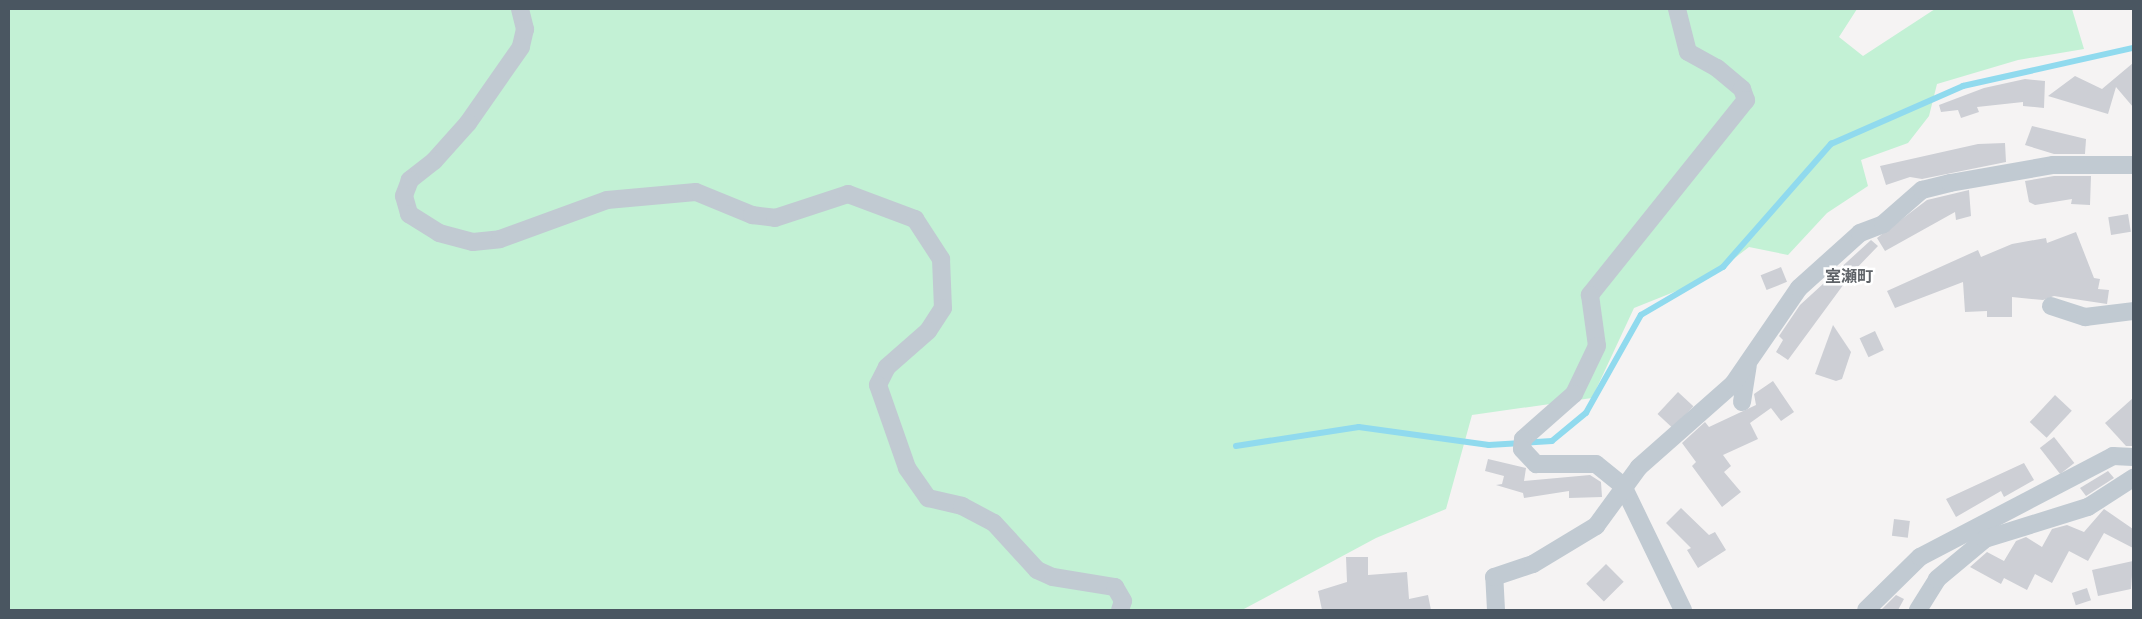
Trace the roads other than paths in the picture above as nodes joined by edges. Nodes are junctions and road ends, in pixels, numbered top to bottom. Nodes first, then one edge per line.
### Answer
1 (520, 9) edge
2 (1677, 9) edge
3 (2133, 165) edge
4 (2051, 306) dead end
5 (2133, 310) edge
6 (1749, 360) junction
7 (1742, 402) dead end
8 (2133, 457) edge
9 (2133, 478) edge
10 (1624, 486) junction
11 (1120, 610) edge
12 (1496, 610) edge
13 (1683, 610) edge
14 (1866, 610) edge
15 (1918, 610) edge

1 - 11 street
2 - 10 street
3 - 6 street
4 - 5 street
6 - 7 street
6 - 10 street
8 - 14 street
9 - 15 street
10 - 12 street
10 - 13 street

